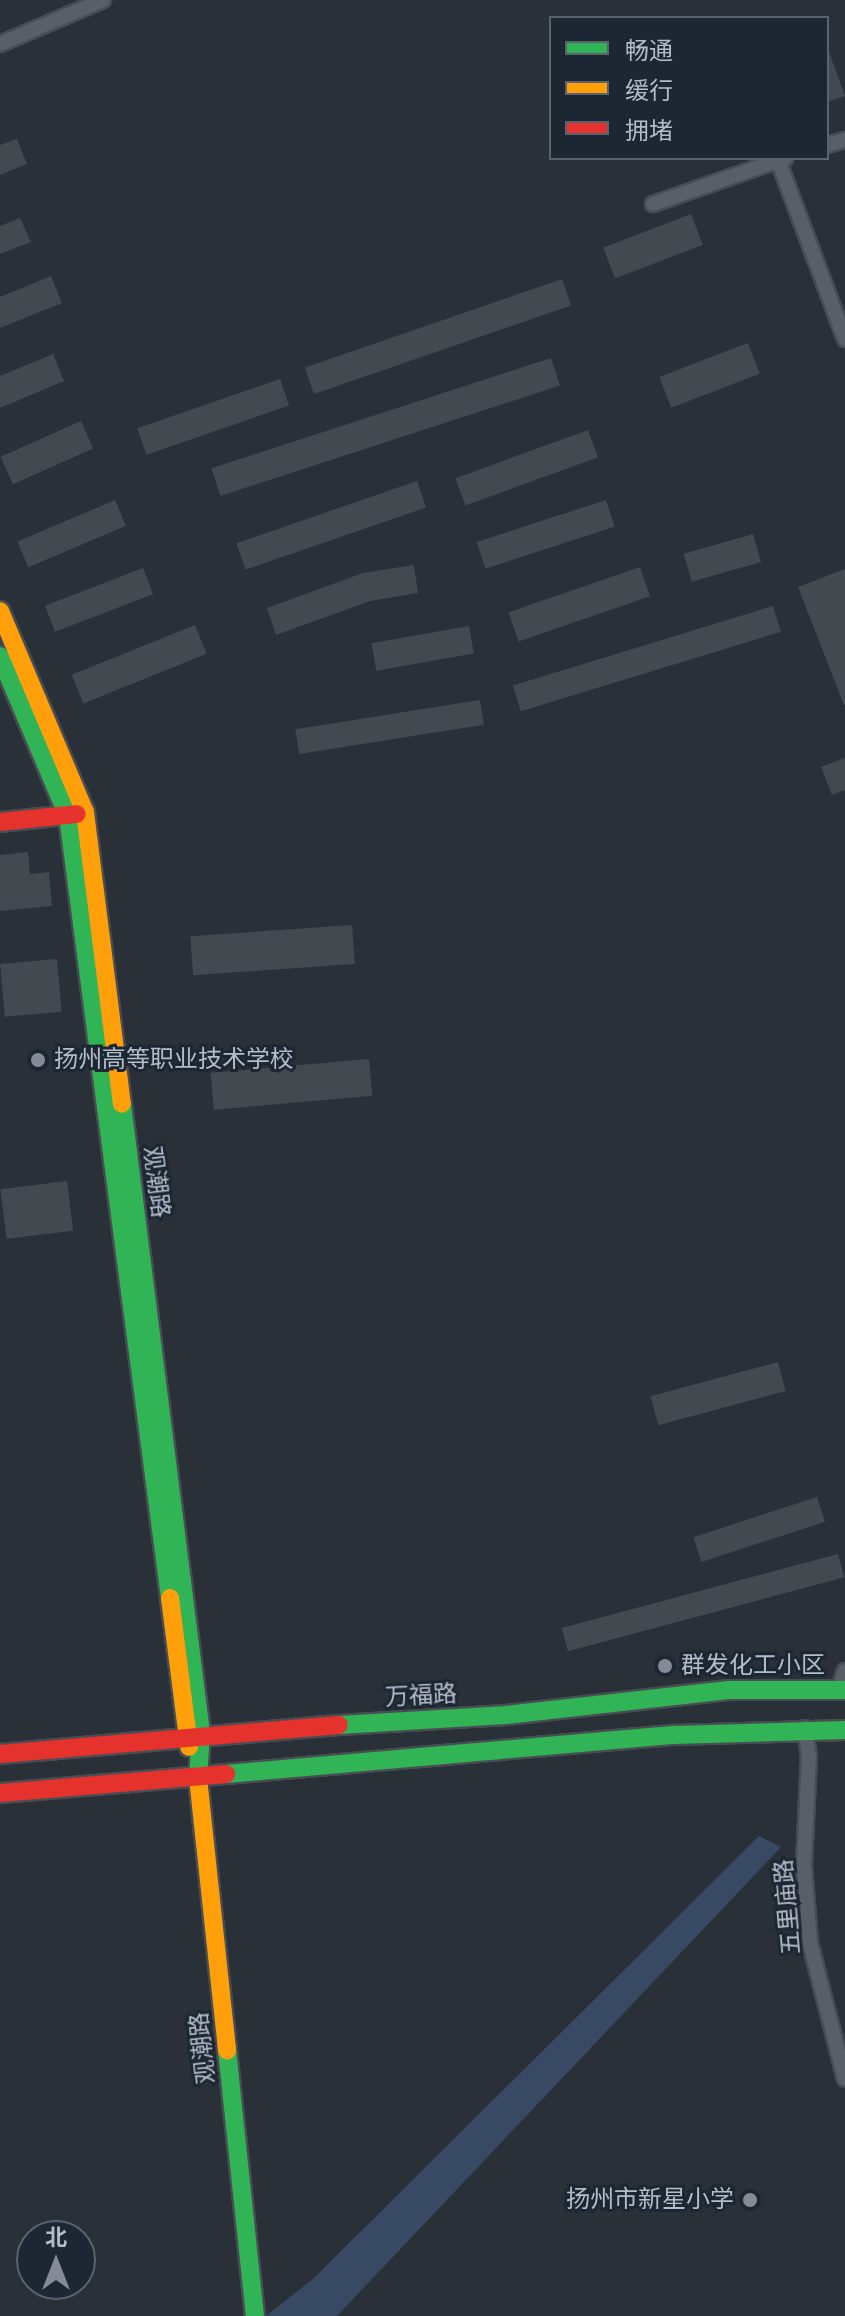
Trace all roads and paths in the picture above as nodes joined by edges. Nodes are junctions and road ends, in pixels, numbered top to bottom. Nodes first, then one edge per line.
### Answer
1 (103, 0) edge
2 (0, 44) edge
3 (779, 160) edge
4 (782, 160) edge
5 (653, 204) dead end
6 (845, 339) edge
7 (0, 611) edge
8 (0, 656) edge
9 (77, 814) junction
10 (0, 822) edge
11 (843, 1683) edge
12 (805, 1728) junction
13 (845, 1730) edge
14 (193, 1734) junction
15 (0, 1754) edge
16 (198, 1775) junction
17 (0, 1793) edge
18 (845, 2079) edge
19 (255, 2316) edge

1 - 2 street
3 - 5 street
4 - 6 street
7 - 9 street, 观潮路
8 - 9 street, 观潮路
9 - 10 street
9 - 14 street, 观潮路
11 - 14 street, 万福路
12 - 13 street
12 - 16 street
12 - 18 street, 五里庙路
14 - 15 street, 万福路
14 - 16 street, 观潮路
16 - 17 street
16 - 19 street, 观潮路

